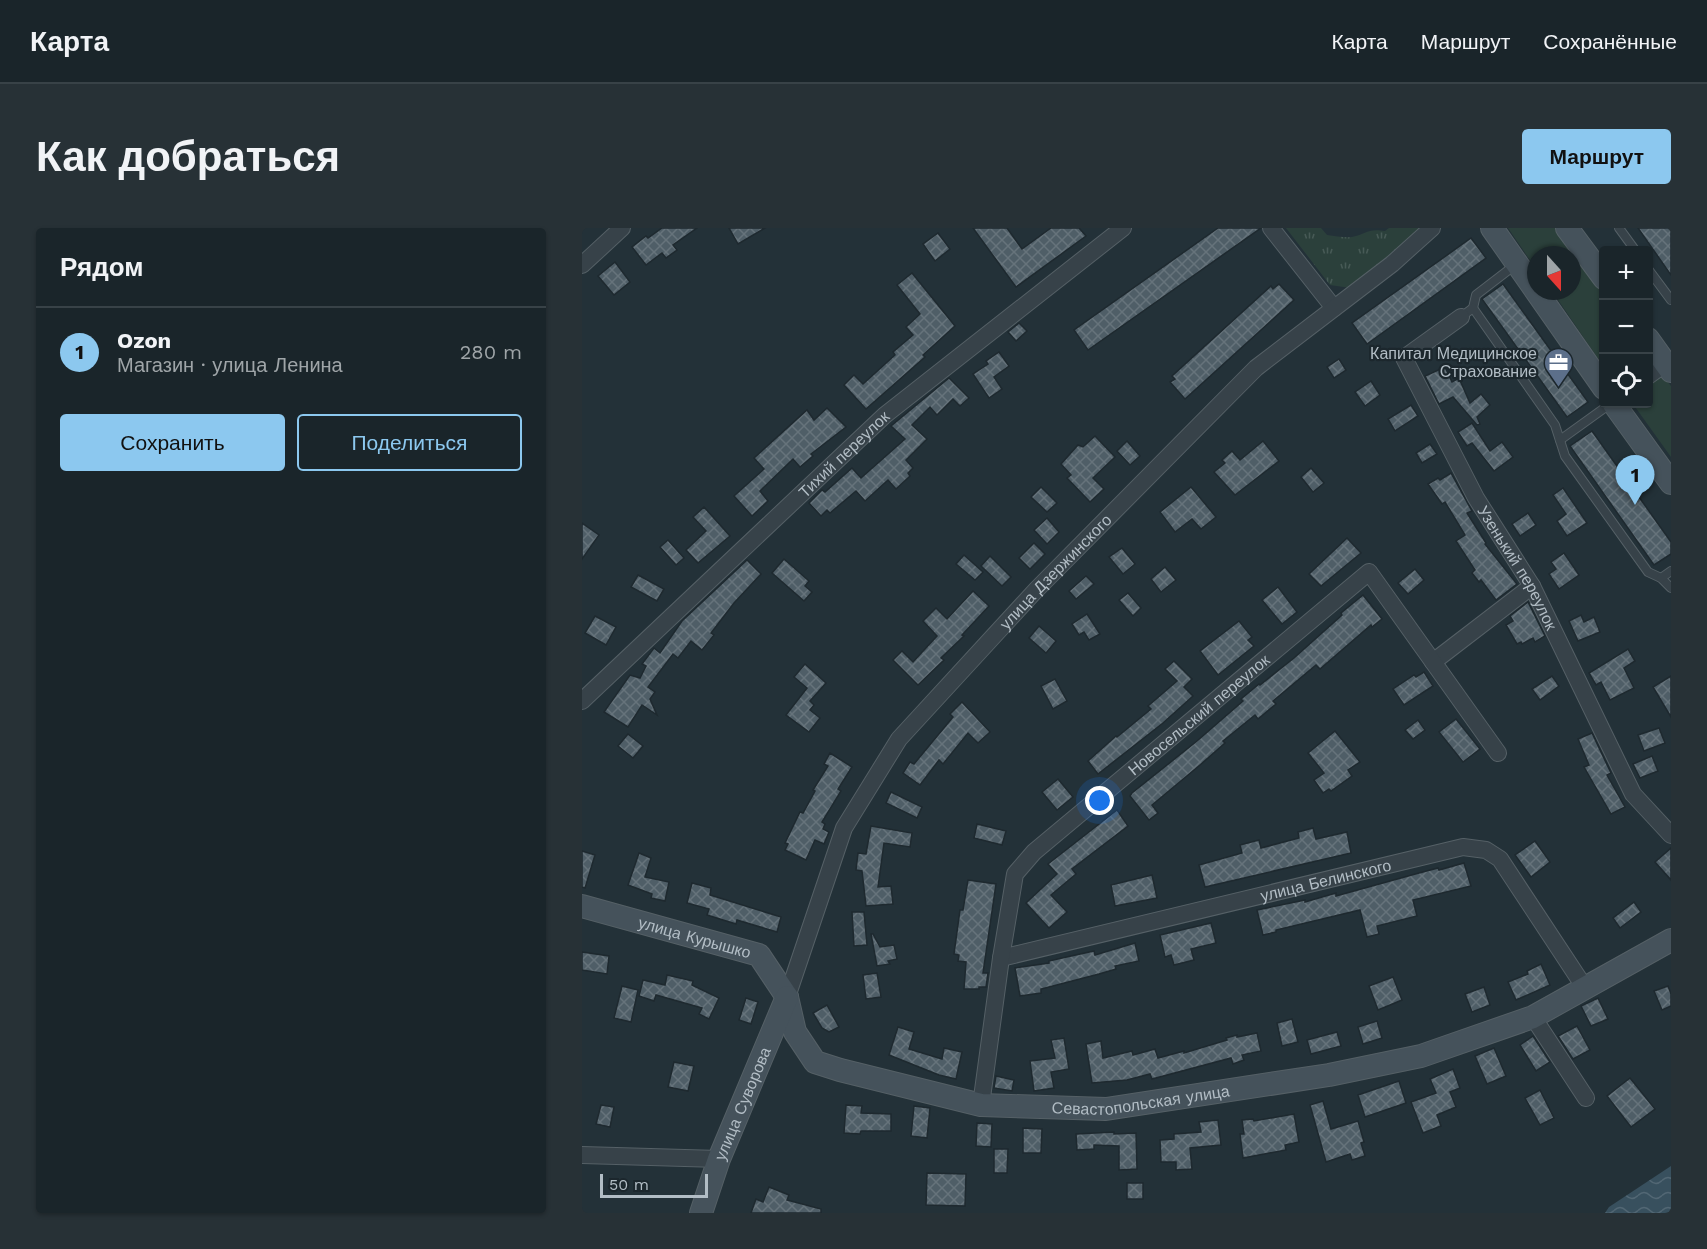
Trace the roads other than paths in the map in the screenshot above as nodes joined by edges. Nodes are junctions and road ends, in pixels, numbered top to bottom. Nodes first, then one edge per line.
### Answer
1 (622, 228) edge
2 (1123, 228) edge
3 (1271, 228) edge
4 (1432, 228) edge
5 (1492, 228) edge
6 (1567, 228) edge
7 (1619, 228) edge
8 (1632, 246) edge
9 (582, 264) edge
10 (1516, 264) junction
11 (1599, 271) edge
12 (1653, 276) edge
13 (1671, 300) edge
14 (1334, 308) junction
15 (1467, 313) junction
16 (1653, 348) edge
17 (1664, 368) edge
18 (1599, 381) edge
19 (1604, 408) edge
20 (1617, 408) edge
21 (1560, 440) junction
22 (1671, 483) edge
23 (1671, 571) edge
24 (1661, 578) junction
25 (1532, 586) junction
26 (1671, 588) edge
27 (1433, 662) junction
28 (582, 701) edge
29 (1498, 753) dead end
30 (1671, 835) edge
31 (582, 906) edge
32 (1671, 940) edge
33 (1001, 958) junction
34 (1585, 988) junction
35 (786, 997) junction
36 (1533, 1017) junction
37 (1586, 1098) dead end
38 (981, 1105) junction
39 (582, 1155) edge
40 (719, 1160) junction
41 (701, 1213) edge

1 - 9 street
2 - 28 street, Тихий переулок
3 - 14 street
4 - 14 street, улица Дзержинского
5 - 10 main road
6 - 11 main road
7 - 8 lane
10 - 15 lane
10 - 18 main road
12 - 13 lane
14 - 35 street, улица Дзержинского
15 - 21 lane
15 - 25 street, Узенький переулок
16 - 17 main road
19 - 21 lane
20 - 22 main road
21 - 24 lane
23 - 24 lane
24 - 26 lane
25 - 27 street
25 - 30 street, Узенький переулок
27 - 29 street, Новосельский переулок
27 - 33 street, Новосельский переулок
31 - 35 main road, улица Курышко
32 - 34 main road, Севастопольская улица
33 - 34 street, улица Белинского
33 - 38 street, Новосельский переулок
34 - 36 main road, Севастопольская улица
35 - 38 main road, Севастопольская улица
35 - 40 main road, улица Суворова
36 - 37 street
36 - 38 main road, Севастопольская улица
39 - 40 street
40 - 41 main road, улица Суворова

